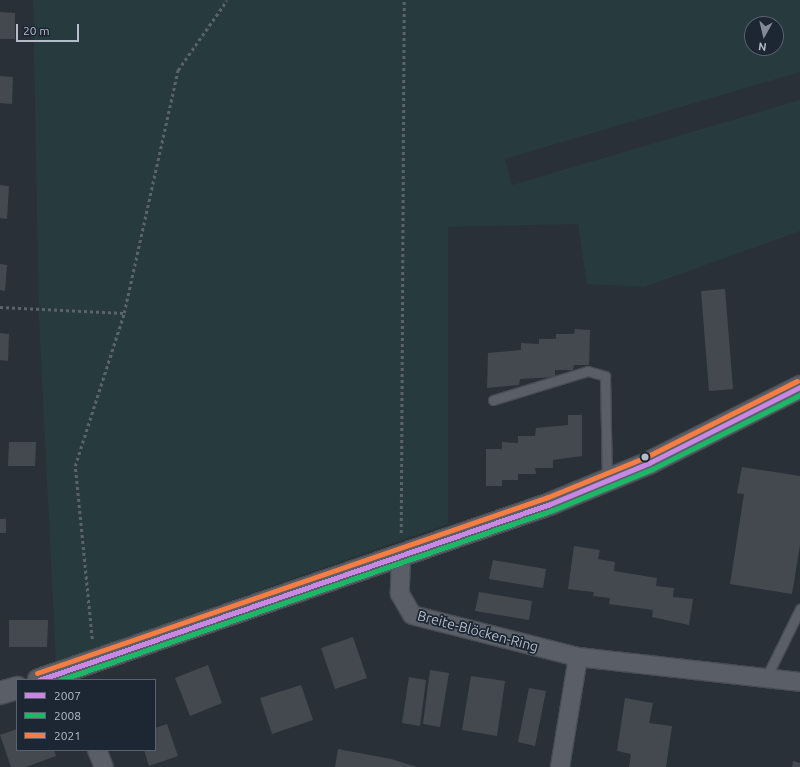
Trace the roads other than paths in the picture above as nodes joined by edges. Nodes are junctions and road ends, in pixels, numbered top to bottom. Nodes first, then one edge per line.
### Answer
1 (800, 387) edge
2 (493, 400) dead end
3 (607, 481) junction
4 (401, 557) junction
5 (800, 609) edge
6 (578, 657) junction
7 (67, 676) edge
8 (766, 678) junction
9 (46, 679) edge
10 (800, 682) edge
11 (16, 688) edge
12 (0, 693) edge
13 (97, 751) edge
14 (104, 767) edge
15 (560, 767) edge

1 - 3 street
2 - 3 lane
3 - 4 street
4 - 6 street, Breite-Blöcken-Ring
4 - 7 street
5 - 8 lane
6 - 8 street, Breite-Blöcken-Ring
6 - 15 street
7 - 9 street
8 - 10 street, Breite-Blöcken-Ring
11 - 12 street
13 - 14 street

